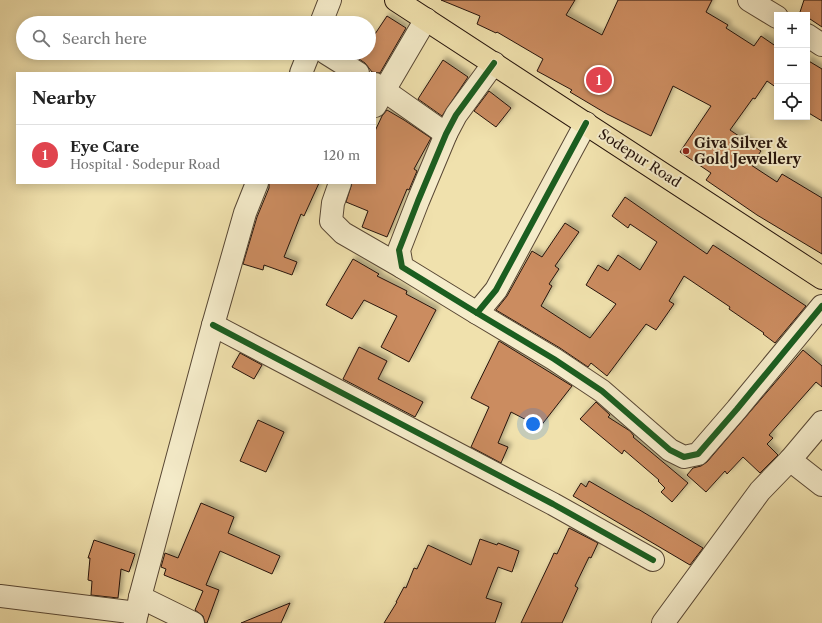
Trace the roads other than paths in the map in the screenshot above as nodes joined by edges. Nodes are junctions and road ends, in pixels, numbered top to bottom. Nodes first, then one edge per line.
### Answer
1 (330, 0) edge
2 (396, 0) edge
3 (749, 0) edge
4 (775, 10) edge
5 (324, 16) edge
6 (426, 19) junction
7 (810, 37) edge
8 (822, 44) edge
9 (306, 60) edge
10 (337, 60) edge
11 (494, 63) junction
12 (301, 72) edge
13 (356, 72) edge
14 (378, 93) edge
15 (586, 123) junction
16 (446, 134) junction
17 (257, 184) edge
18 (340, 184) edge
19 (402, 267) junction
20 (822, 278) edge
21 (822, 306) edge
22 (477, 313) junction
23 (212, 325) junction
24 (822, 422) edge
25 (790, 460) junction
26 (822, 485) edge
27 (653, 560) dead end
28 (0, 596) edge
29 (137, 611) edge
30 (193, 623) edge
31 (663, 623) edge

1 - 5 street
2 - 6 main road, Sodepur Road
3 - 4 street
6 - 11 main road, Sodepur Road
6 - 14 street
7 - 8 street
9 - 12 street
10 - 13 street
11 - 15 main road, Sodepur Road
11 - 16 street
14 - 16 street
15 - 20 main road, Sodepur Road
15 - 22 street
16 - 19 street
17 - 23 street
18 - 19 street
19 - 22 street
21 - 22 street
23 - 27 street
23 - 29 street
24 - 25 street
25 - 26 street
25 - 31 street
28 - 29 street
29 - 30 street

